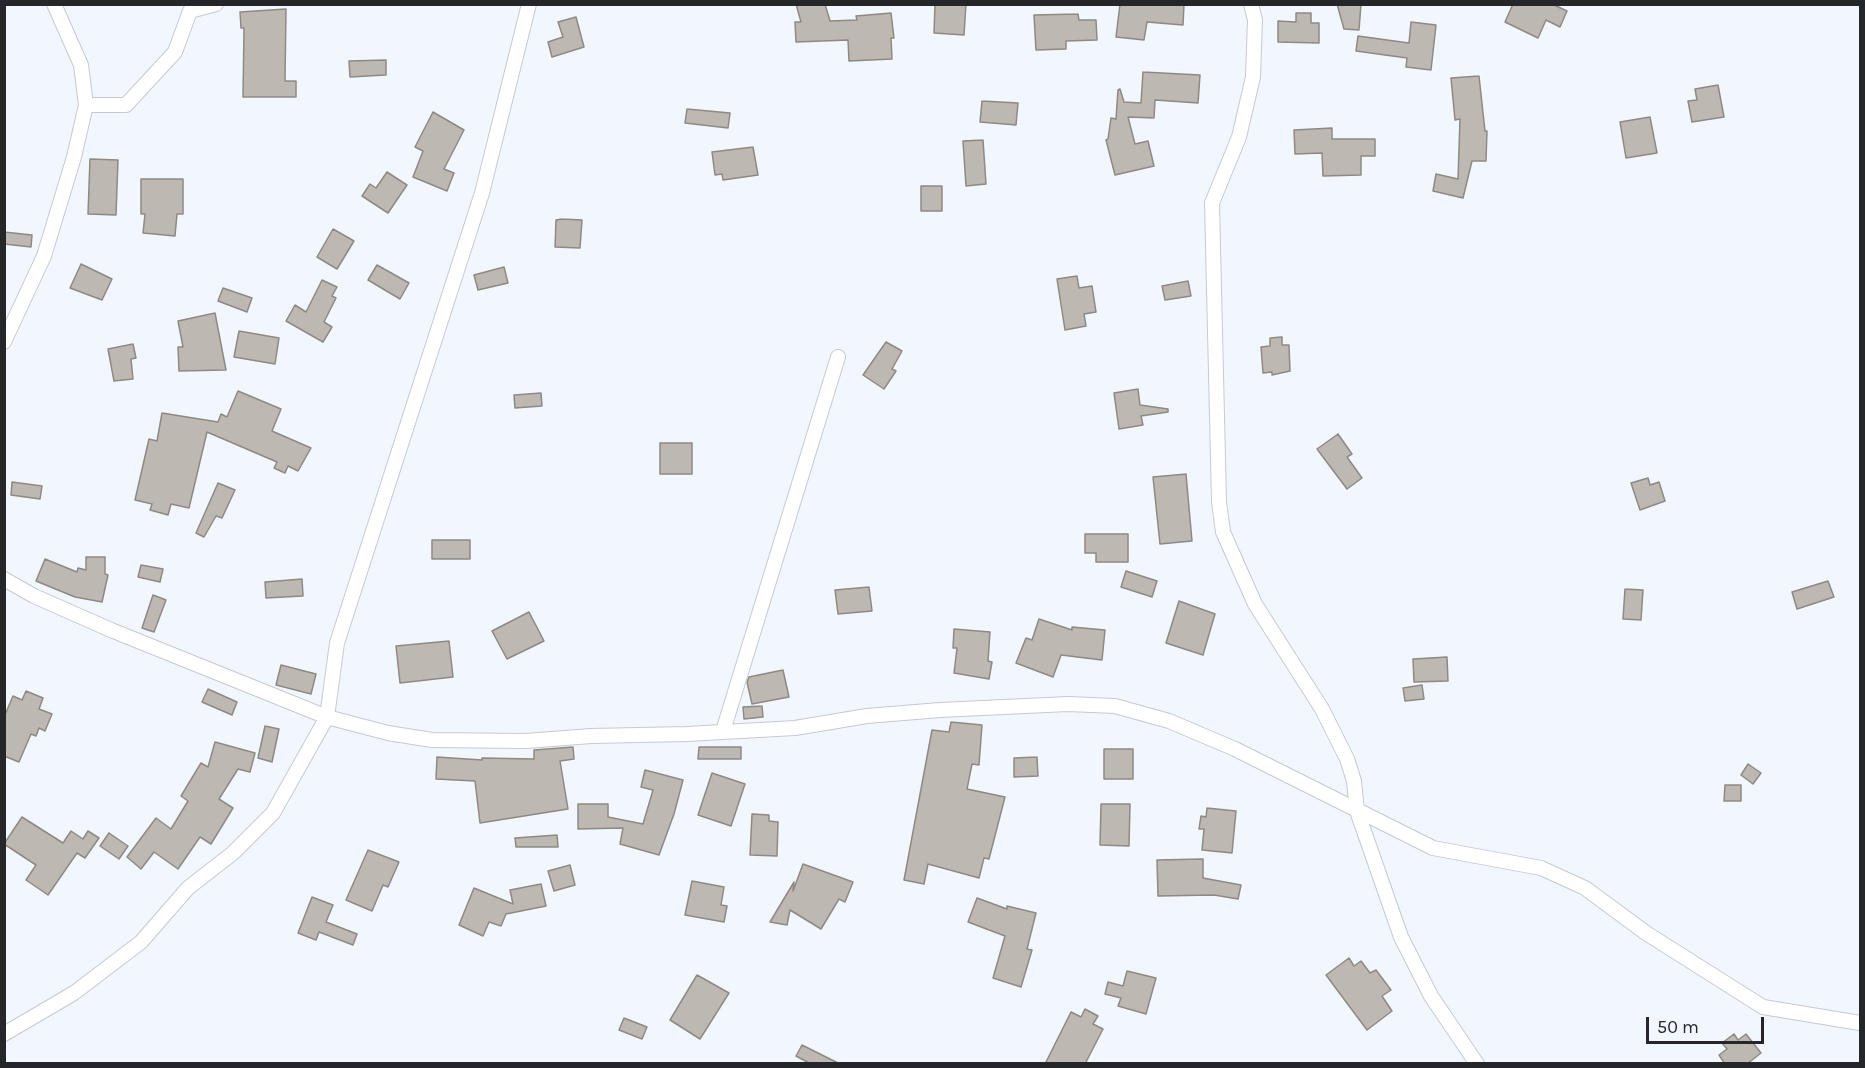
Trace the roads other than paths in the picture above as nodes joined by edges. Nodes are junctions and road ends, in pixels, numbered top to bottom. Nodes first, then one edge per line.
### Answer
1 (54, 4) edge
2 (216, 4) edge
3 (529, 4) edge
4 (1251, 4) edge
5 (86, 105) junction
6 (4, 342) edge
7 (838, 357) dead end
8 (4, 579) edge
9 (327, 717) junction
10 (723, 731) junction
11 (1357, 811) junction
12 (1860, 1023) edge
13 (4, 1034) edge
14 (1477, 1064) edge

1 - 5 street
2 - 5 street
3 - 9 street
4 - 11 street
5 - 6 street
7 - 10 street
8 - 9 street
9 - 10 street
9 - 13 street
10 - 11 street
11 - 12 street
11 - 14 street

